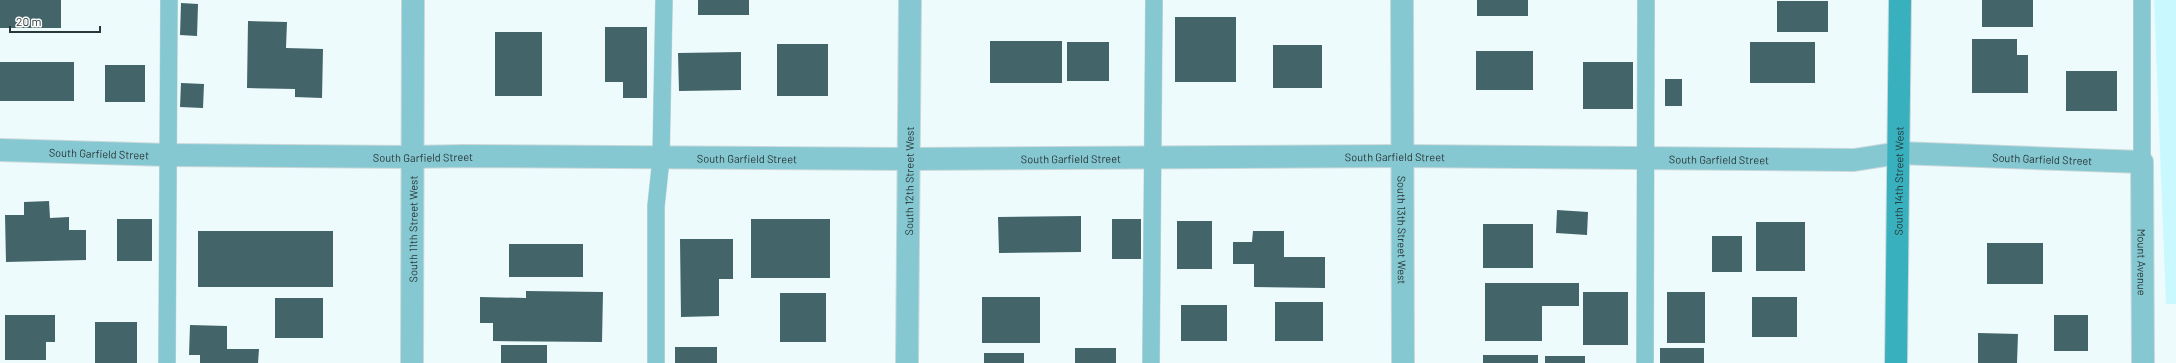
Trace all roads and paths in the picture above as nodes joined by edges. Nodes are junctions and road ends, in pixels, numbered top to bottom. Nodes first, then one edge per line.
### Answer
1 (169, 0) edge
2 (413, 0) edge
3 (664, 0) edge
4 (910, 0) edge
5 (1154, 0) edge
6 (1402, 0) edge
7 (1646, 0) edge
8 (1900, 0) edge
9 (2142, 0) edge
10 (0, 150) edge
11 (1899, 153) junction
12 (168, 155) junction
13 (1402, 156) junction
14 (412, 157) junction
15 (1153, 157) junction
16 (661, 159) junction
17 (1645, 159) junction
18 (909, 160) junction
19 (2142, 162) junction
20 (166, 363) edge
21 (412, 363) edge
22 (656, 363) edge
23 (907, 363) edge
24 (1151, 363) edge
25 (1403, 363) edge
26 (1645, 363) edge
27 (1896, 363) edge
28 (2143, 363) edge

1 - 12 lane
2 - 14 street, South 11th Street West
3 - 16 lane
4 - 18 street, South 12th Street West
5 - 15 lane
6 - 13 street, South 13th Street West
7 - 17 lane
8 - 11 main road, South 14th Street West
9 - 19 lane
10 - 12 street, South Garfield Street
11 - 17 street, South Garfield Street
11 - 19 street, South Garfield Street
11 - 27 main road, South 14th Street West
12 - 14 street, South Garfield Street
12 - 20 lane
13 - 15 street, South Garfield Street
13 - 17 street, South Garfield Street
13 - 25 street, South 13th Street West
14 - 16 street, South Garfield Street
14 - 21 street, South 11th Street West
15 - 18 street, South Garfield Street
15 - 24 lane
16 - 18 street, South Garfield Street
16 - 22 lane
17 - 26 lane
18 - 23 street, South 12th Street West
19 - 28 street, Mount Avenue

